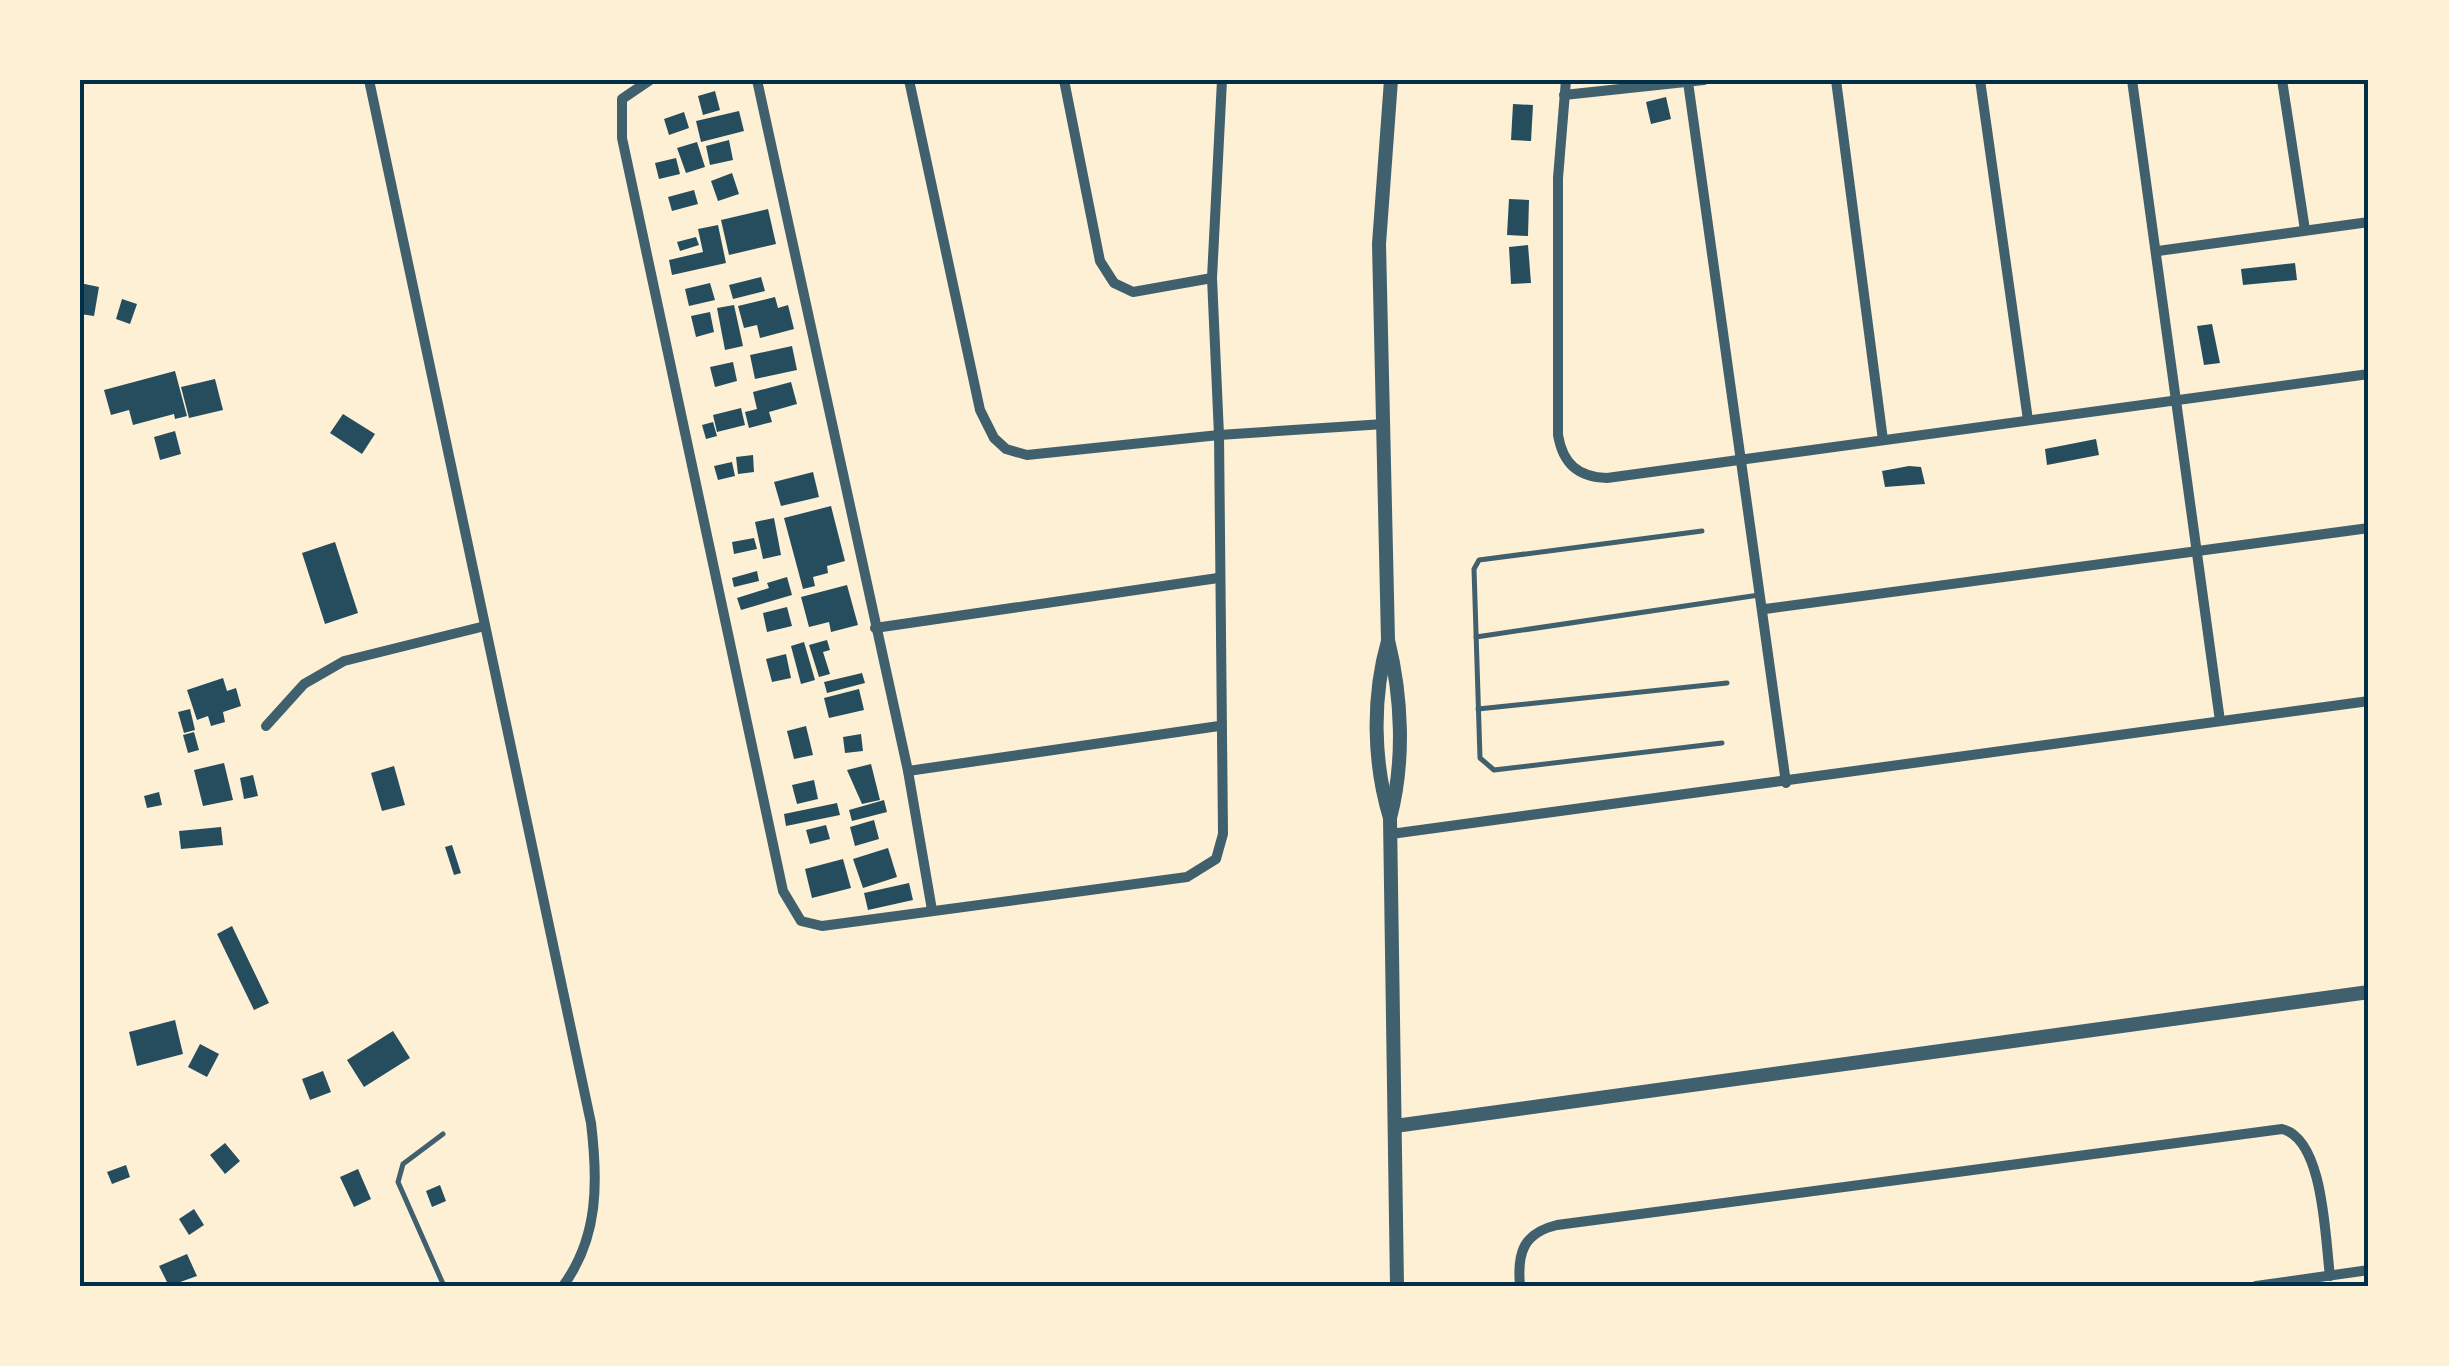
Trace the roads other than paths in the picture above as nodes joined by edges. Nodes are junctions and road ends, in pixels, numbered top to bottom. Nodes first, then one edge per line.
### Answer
1 (369, 80) edge
2 (650, 80) edge
3 (756, 80) edge
4 (909, 80) edge
5 (1064, 80) edge
6 (1222, 80) edge
7 (1391, 80) edge
8 (1566, 80) edge
9 (1704, 80) edge
10 (1836, 80) edge
11 (1980, 80) edge
12 (2132, 80) edge
13 (2282, 80) edge
14 (1688, 82) edge
15 (1564, 95) junction
16 (2369, 222) edge
17 (2305, 230) junction
18 (2158, 252) junction
19 (1212, 278) junction
20 (2369, 374) edge
21 (2175, 400) junction
22 (2028, 420) junction
23 (1384, 424) junction
24 (1219, 434) junction
25 (1883, 440) junction
26 (1740, 459) junction
27 (2369, 528) edge
28 (1702, 530) dead end
29 (2197, 552) junction
30 (1218, 578) junction
31 (1762, 595) junction
32 (1764, 609) junction
33 (485, 626) junction
34 (876, 628) junction
35 (1476, 636) junction
36 (1388, 640) junction
37 (1727, 683) dead end
38 (2369, 701) edge
39 (1478, 709) junction
40 (2220, 721) junction
41 (266, 726) dead end
42 (1219, 726) junction
43 (1722, 742) dead end
44 (908, 771) junction
45 (1786, 782) junction
46 (1390, 818) junction
47 (1390, 834) junction
48 (932, 910) junction
49 (2369, 992) edge
50 (1395, 1126) junction
51 (443, 1134) dead end
52 (2369, 1270) edge
53 (2330, 1276) junction
54 (444, 1286) edge
55 (563, 1286) edge
56 (1398, 1286) edge
57 (1520, 1286) edge
58 (2256, 1286) edge

1 - 33 street
2 - 48 street
3 - 34 street
4 - 24 street
5 - 19 street
6 - 19 street
7 - 23 street
8 - 15 street
9 - 14 street
10 - 25 street
11 - 22 street
12 - 18 street
13 - 17 street
14 - 15 street
14 - 26 street
15 - 26 street
16 - 17 street
17 - 18 street
18 - 21 street
19 - 24 street
20 - 21 street
21 - 22 street
21 - 29 street
22 - 25 street
23 - 24 street
23 - 36 street
24 - 30 street
25 - 26 street
26 - 31 street
27 - 29 street
28 - 35 lane
29 - 32 street
29 - 40 street
30 - 34 street
30 - 42 street
31 - 32 street
31 - 35 lane
32 - 45 street
33 - 41 street
33 - 55 street
34 - 44 street
35 - 39 lane
36 - 46 street
36 - 46 street
37 - 39 lane
38 - 40 street
39 - 43 lane
40 - 45 street
42 - 44 street
42 - 48 street
44 - 48 street
45 - 47 street
46 - 47 street
47 - 50 street
49 - 50 street
50 - 56 street
51 - 54 lane
52 - 53 street
53 - 57 street
53 - 58 street

